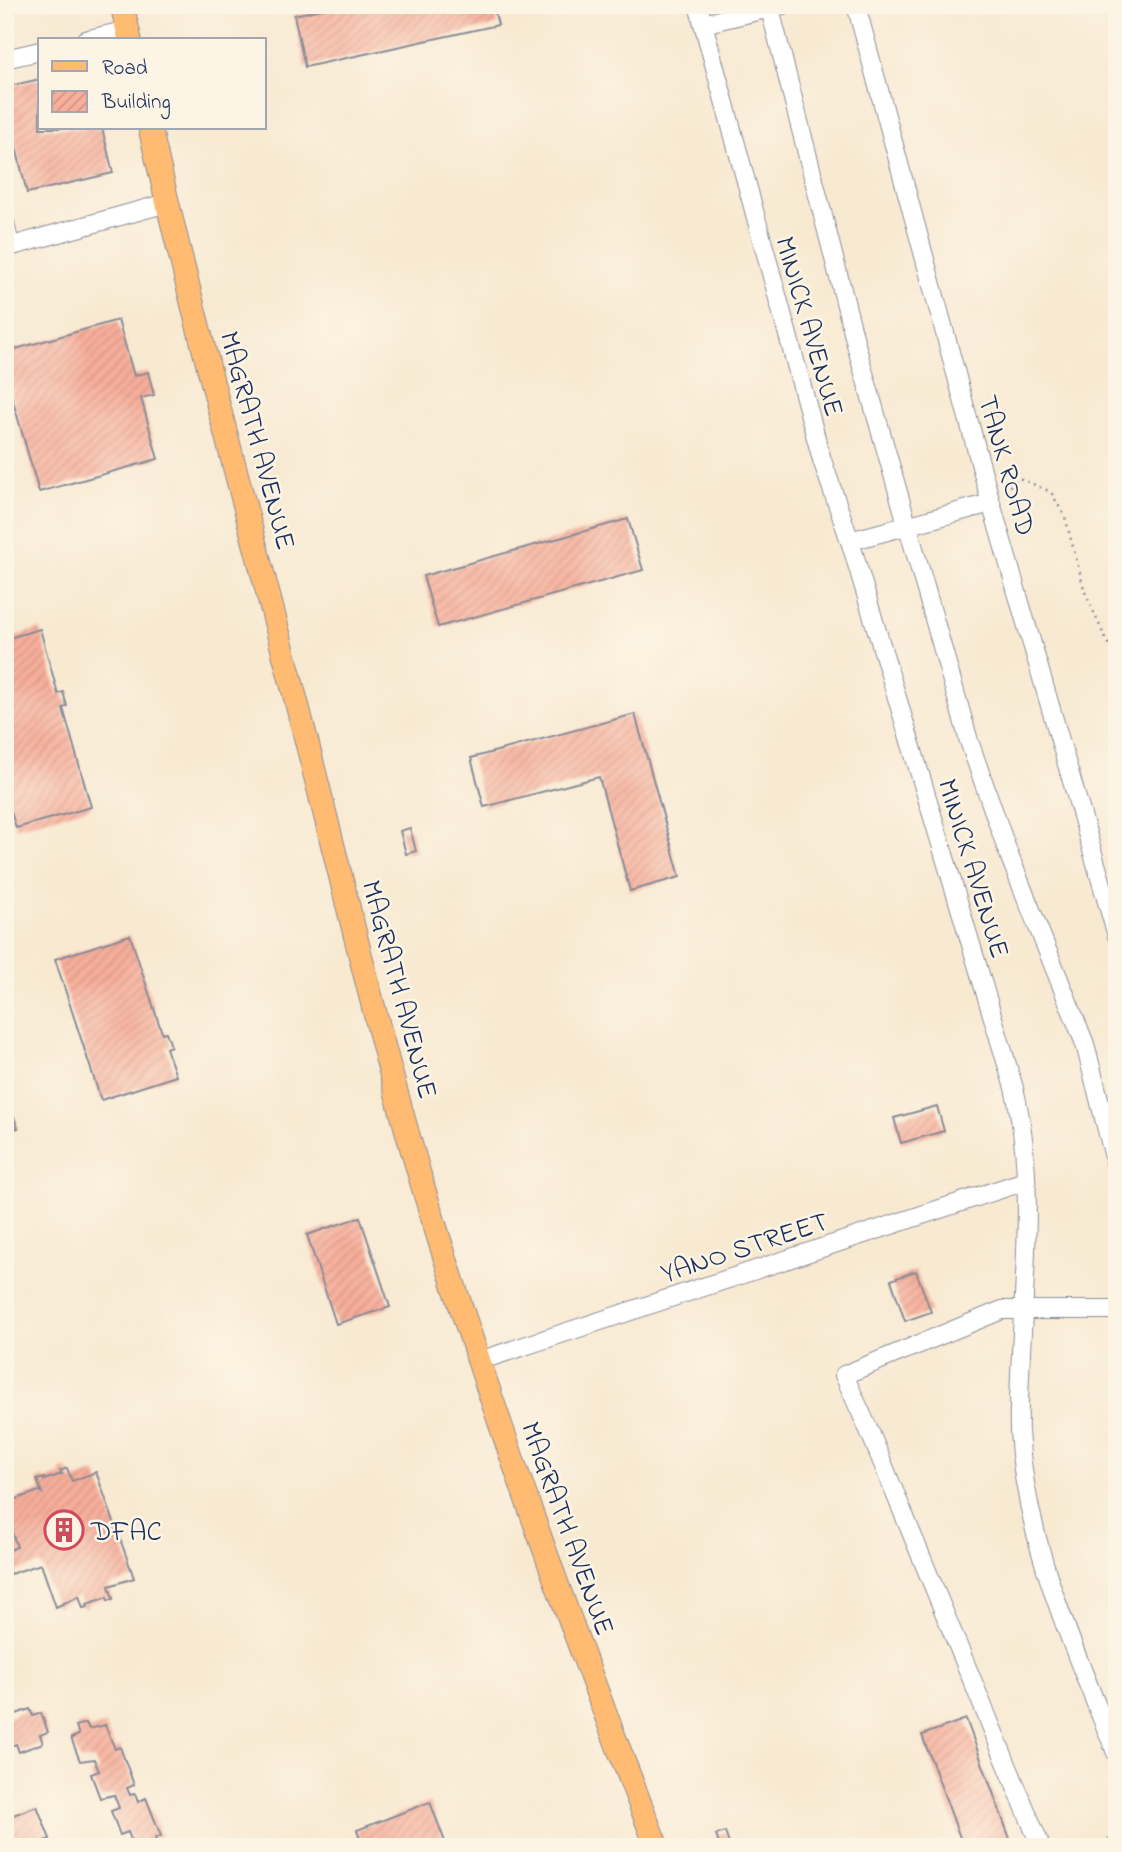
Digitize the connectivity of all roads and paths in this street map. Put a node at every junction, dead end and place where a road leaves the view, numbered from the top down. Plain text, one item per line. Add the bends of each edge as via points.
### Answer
1 (122, 5) edge
2 (698, 5) edge
3 (856, 5) edge
4 (774, 6) edge
5 (703, 24) junction
6 (129, 35) edge
7 (103, 38) edge
8 (38, 51) edge
9 (5, 59) edge
10 (150, 130) edge
11 (167, 203) junction
12 (5, 222) edge
13 (8, 247) edge
14 (991, 503) junction
15 (908, 527) junction
16 (849, 541) junction
17 (1117, 653) edge
18 (1117, 936) edge
19 (1117, 1169) edge
20 (1025, 1181) junction
21 (1023, 1310) junction
22 (1117, 1310) edge
23 (478, 1361) junction
24 (1117, 1755) edge
25 (657, 1847) edge
26 (1041, 1847) edge

1 - 6 main road
2 - 5 street, MINICK AVENUE
3 - 14 street, TANK ROAD
4 - 5 street
4 - 15 street via 825,228
5 - 16 street, MINICK AVENUE via 822,460
6 - 7 street
8 - 9 street
10 - 11 main road, MAGRATH AVENUE
11 - 13 street
11 - 23 main road, MAGRATH AVENUE via 384,1046
12 - 13 street
14 - 15 street
14 - 17 path via 1019,478 1051,492 1065,517 1085,593 1106,640
14 - 18 street, TANK ROAD
15 - 16 street
15 - 19 street via 978,766 1085,1044
16 - 20 street, MINICK AVENUE via 1014,1088
20 - 21 street, MINICK AVENUE
20 - 23 street, YANO STREET
21 - 22 street
21 - 24 street, MINICK AVENUE via 1019,1429 1031,1512 1050,1579
21 - 26 street via 1003,1310 844,1374
23 - 25 main road, MAGRATH AVENUE

